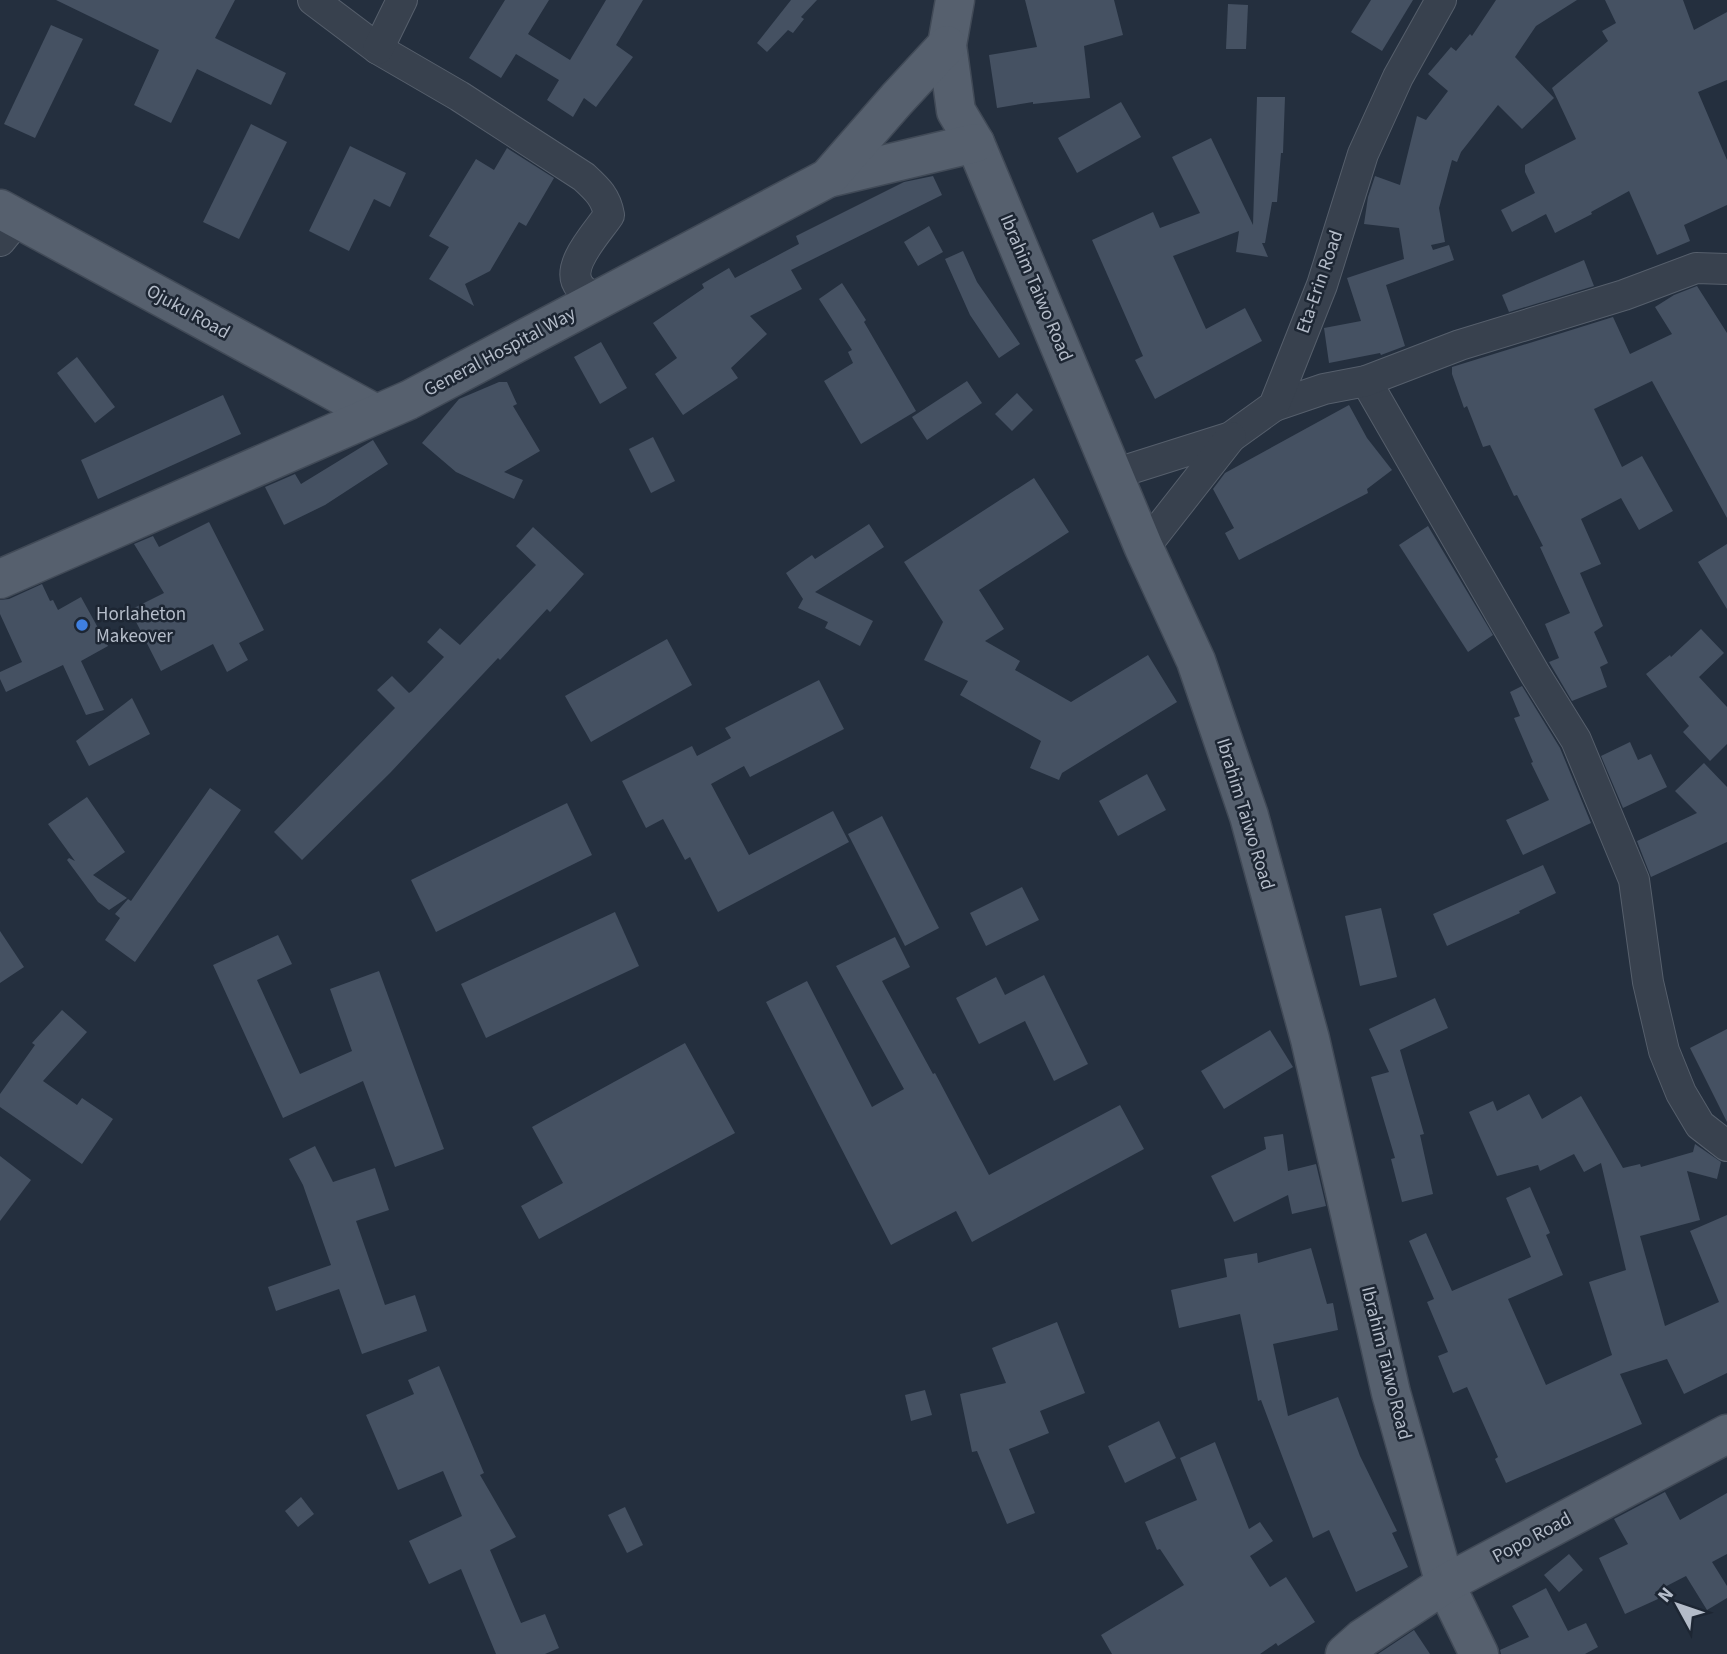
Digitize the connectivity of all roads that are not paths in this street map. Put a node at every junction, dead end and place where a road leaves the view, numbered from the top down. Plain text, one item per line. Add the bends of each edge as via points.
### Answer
1 (313, 0) edge
2 (402, 0) edge
3 (955, 0) edge
4 (1441, 0) edge
5 (947, 45) junction
6 (378, 49) junction
7 (975, 143) junction
8 (828, 178) junction
9 (6, 223) edge
10 (1727, 269) edge
11 (597, 301) junction
12 (1366, 382) junction
13 (1274, 406) junction
14 (376, 414) junction
15 (1231, 438) junction
16 (1114, 474) junction
17 (1144, 548) junction
18 (0, 579) edge
19 (1727, 1146) edge
20 (1727, 1434) edge
21 (1446, 1584) junction
22 (1345, 1654) edge
23 (1479, 1654) edge

1 - 6 street
2 - 6 street
3 - 5 main road, Ibrahim Taiwo Road
4 - 13 street, Eta-Erin Road via 1398,77 1363,154 1322,285
5 - 7 main road, Ibrahim Taiwo Road via 956,111
5 - 8 main road, General Hospital Way
6 - 11 street via 459,96 598,189 607,201 609,215 574,273 579,286
7 - 8 main road
7 - 16 main road, Ibrahim Taiwo Road
8 - 11 main road, General Hospital Way
9 - 14 main road, Ojuku Road
10 - 12 street via 1696,268 1460,345
11 - 14 main road, General Hospital Way
12 - 13 street via 1324,389
12 - 19 street via 1576,740 1633,880 1664,1051 1700,1125
13 - 15 street
14 - 18 main road, General Hospital Way
15 - 16 street
15 - 17 street
16 - 17 main road, Ibrahim Taiwo Road
17 - 21 main road, Ibrahim Taiwo Road via 1196,661 1249,816 1310,1039 1391,1393
20 - 21 main road, Popo Road
21 - 22 main road, Popo Road
21 - 23 main road, Ibrahim Taiwo Road

